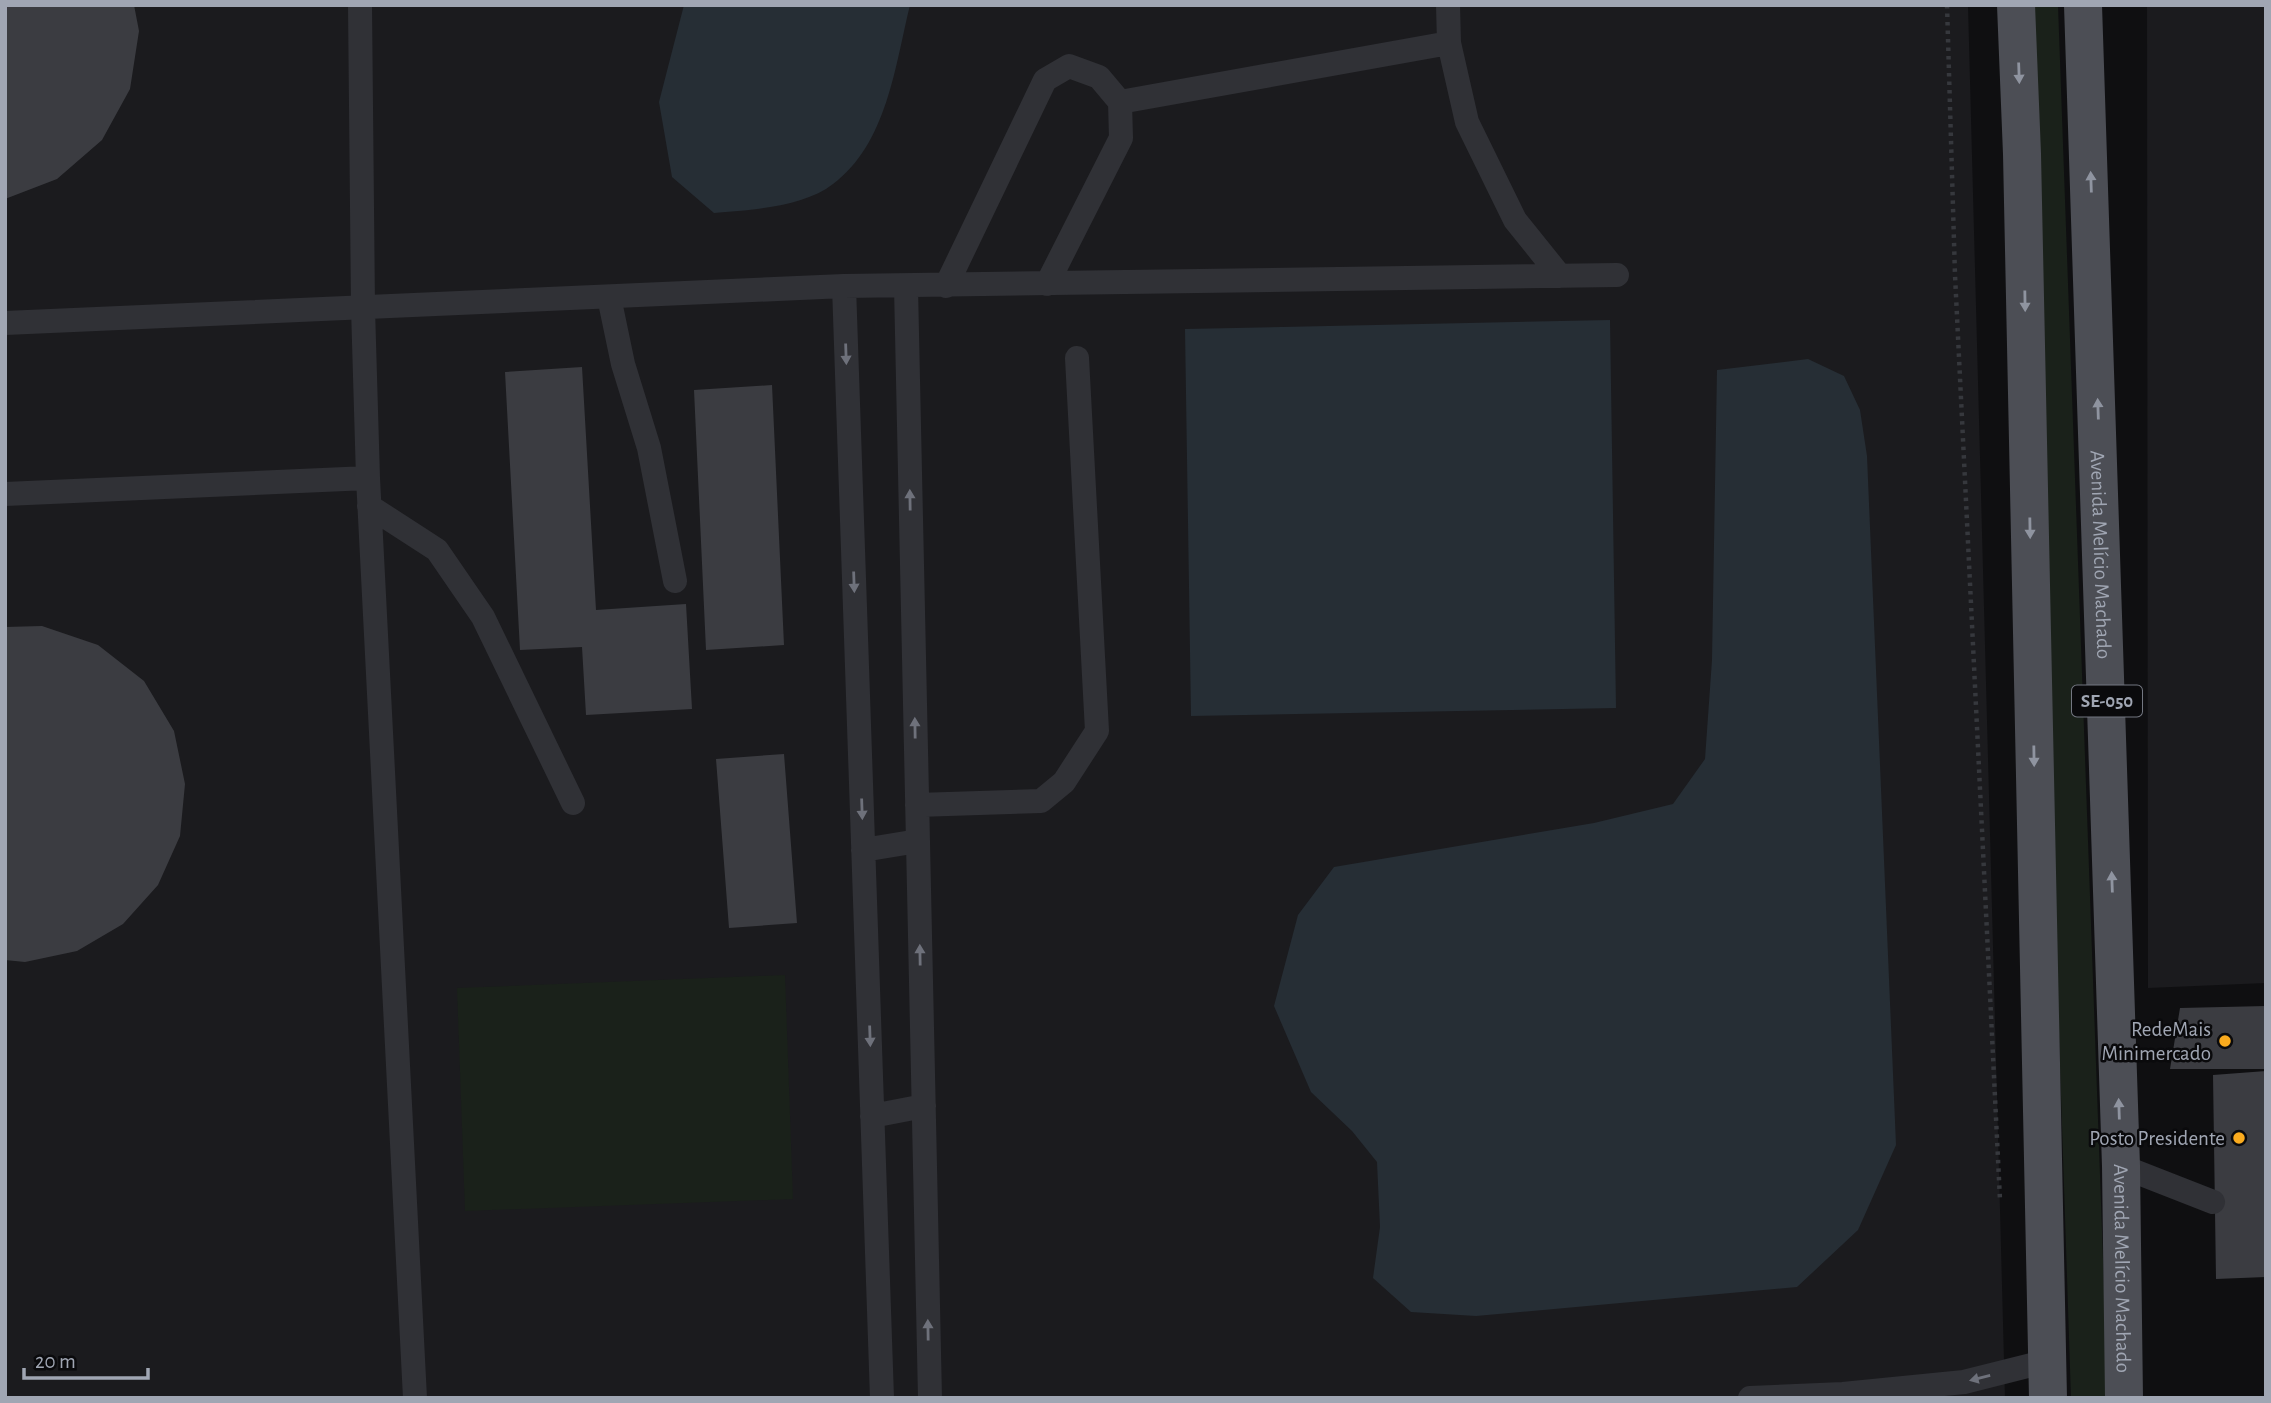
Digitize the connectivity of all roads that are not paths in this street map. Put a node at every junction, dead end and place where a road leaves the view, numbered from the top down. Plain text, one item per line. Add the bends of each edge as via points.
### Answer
1 (360, 5) edge
2 (1448, 5) edge
3 (2016, 5) edge
4 (2083, 5) edge
5 (1449, 43) junction
6 (1120, 102) junction
7 (1617, 275) dead end
8 (1560, 276) junction
9 (1047, 284) junction
10 (844, 286) junction
11 (906, 286) junction
12 (946, 286) junction
13 (609, 297) junction
14 (363, 308) junction
15 (5, 323) edge
16 (1077, 358) dead end
17 (368, 478) junction
18 (5, 494) edge
19 (369, 506) junction
20 (675, 581) dead end
21 (573, 803) dead end
22 (917, 806) junction
23 (918, 841) junction
24 (863, 850) junction
25 (924, 1106) junction
26 (872, 1116) junction
27 (2120, 1167) junction
28 (2213, 1202) dead end
29 (2047, 1380) edge
30 (415, 1398) edge
31 (882, 1398) edge
32 (930, 1398) edge
33 (1751, 1398) edge
34 (2124, 1398) edge

1 - 14 lane
2 - 5 lane
3 -> 29 main road
27 -> 4 main road, Avenida Melício Machado / SE-050
5 - 6 lane
5 - 8 lane via 1467,122 1515,220
6 - 9 lane via 1121,138
6 - 12 lane via 1099,76 1069,66 1045,80
7 - 8 lane
8 - 9 lane
9 - 12 lane
10 - 11 lane
10 - 13 lane
10 -> 24 lane
11 - 12 lane
22 -> 11 lane
13 - 14 lane
13 - 20 lane via 623,364 649,448
14 - 15 lane
14 - 17 lane
16 - 22 lane via 1097,731 1064,782 1041,801
17 - 18 lane
17 - 19 lane
19 - 21 lane via 437,550 483,617
19 - 30 lane
22 - 23 lane
23 - 24 lane
25 -> 23 lane
24 -> 26 lane
25 - 26 lane
32 -> 25 lane
26 - 31 lane
27 - 28 lane
27 - 34 main road, Avenida Melício Machado / SE-050
29 -> 33 lane

